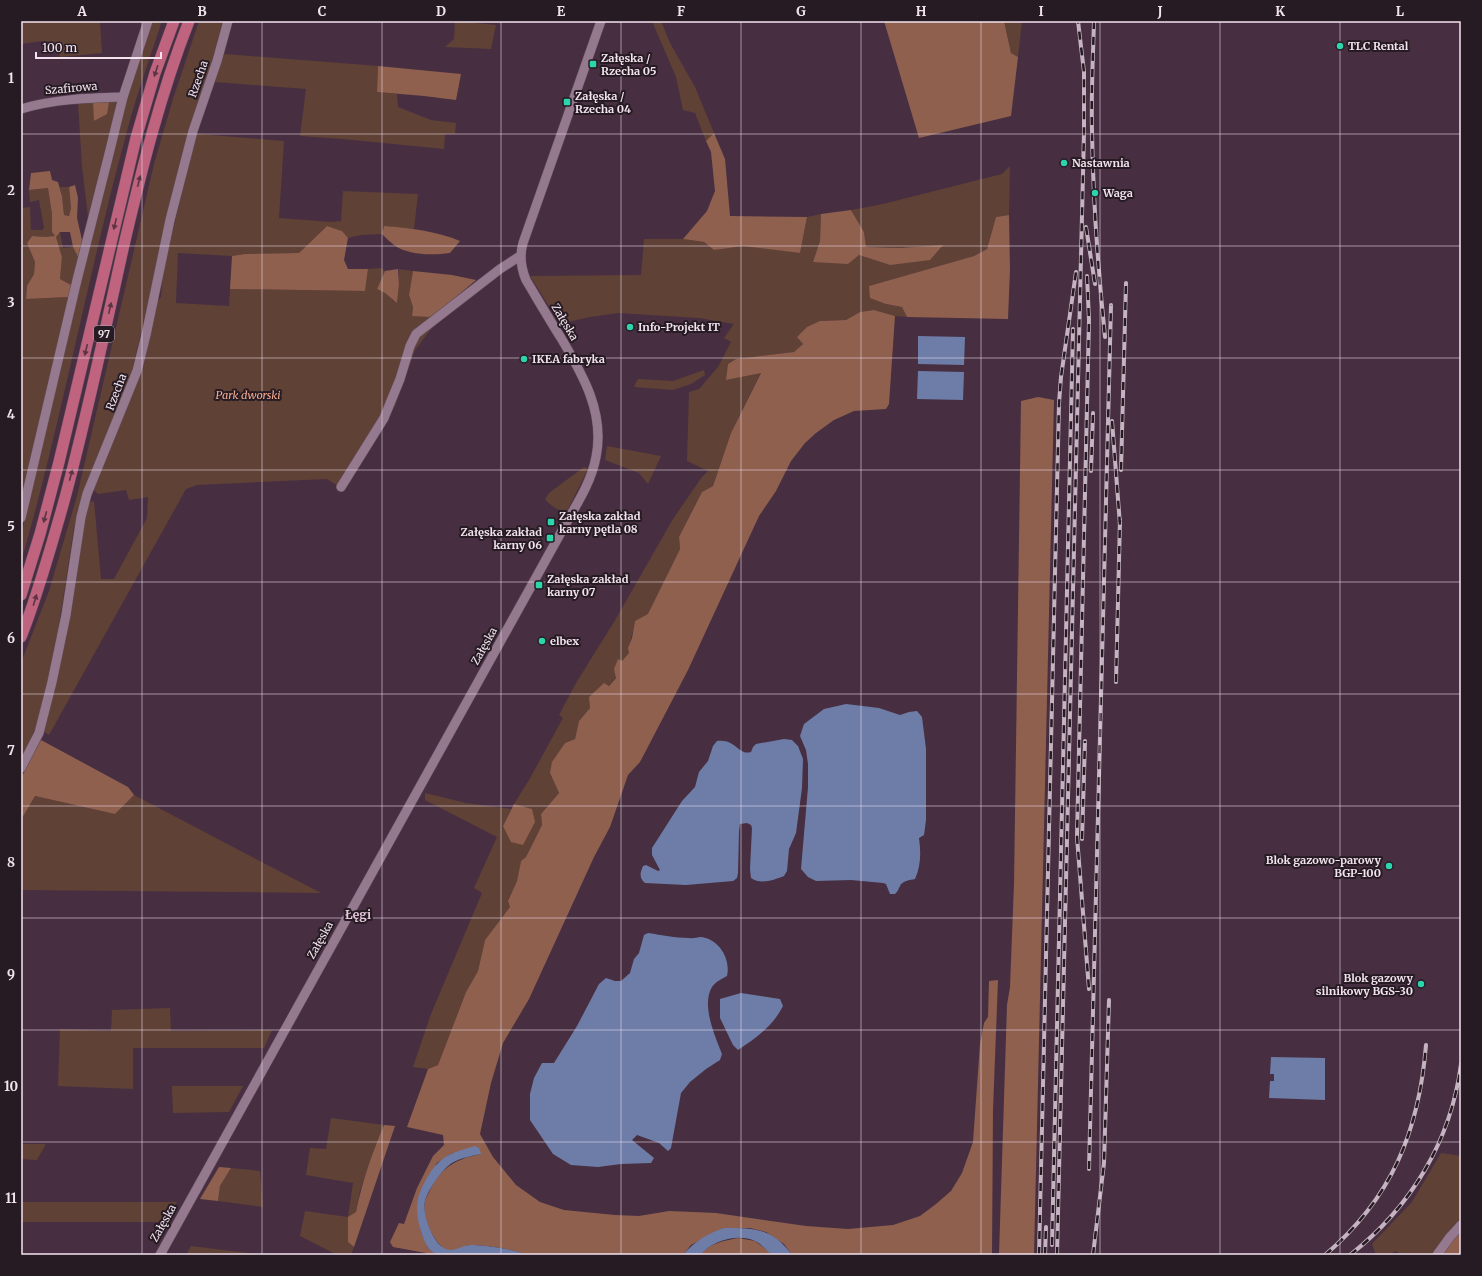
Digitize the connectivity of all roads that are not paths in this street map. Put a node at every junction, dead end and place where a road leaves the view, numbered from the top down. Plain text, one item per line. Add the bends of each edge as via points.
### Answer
1 (148, 21) edge
2 (174, 21) edge
3 (189, 21) edge
4 (228, 21) edge
5 (601, 21) edge
6 (123, 97) junction
7 (21, 109) edge
8 (520, 256) junction
9 (341, 487) dead end
10 (21, 517) edge
11 (21, 595) edge
12 (21, 637) edge
13 (21, 768) edge
14 (1461, 1226) edge
15 (160, 1255) edge
16 (1437, 1255) edge

1 - 6 street
2 -> 11 main road, 97 via 153,79 136,138 59,462
12 -> 3 main road, 97 via 49,556 73,468 152,130
4 - 13 street, Rzecha via 193,131 170,220 137,371 87,494 52,682 39,733
5 - 8 street, Załęska
6 - 7 street, Szafirowa via 54,101
6 - 10 street
8 - 9 street via 416,334 384,418
8 - 15 street, Załęska via 526,280 575,361 592,398 597,418 598,442 591,476
14 - 16 street

